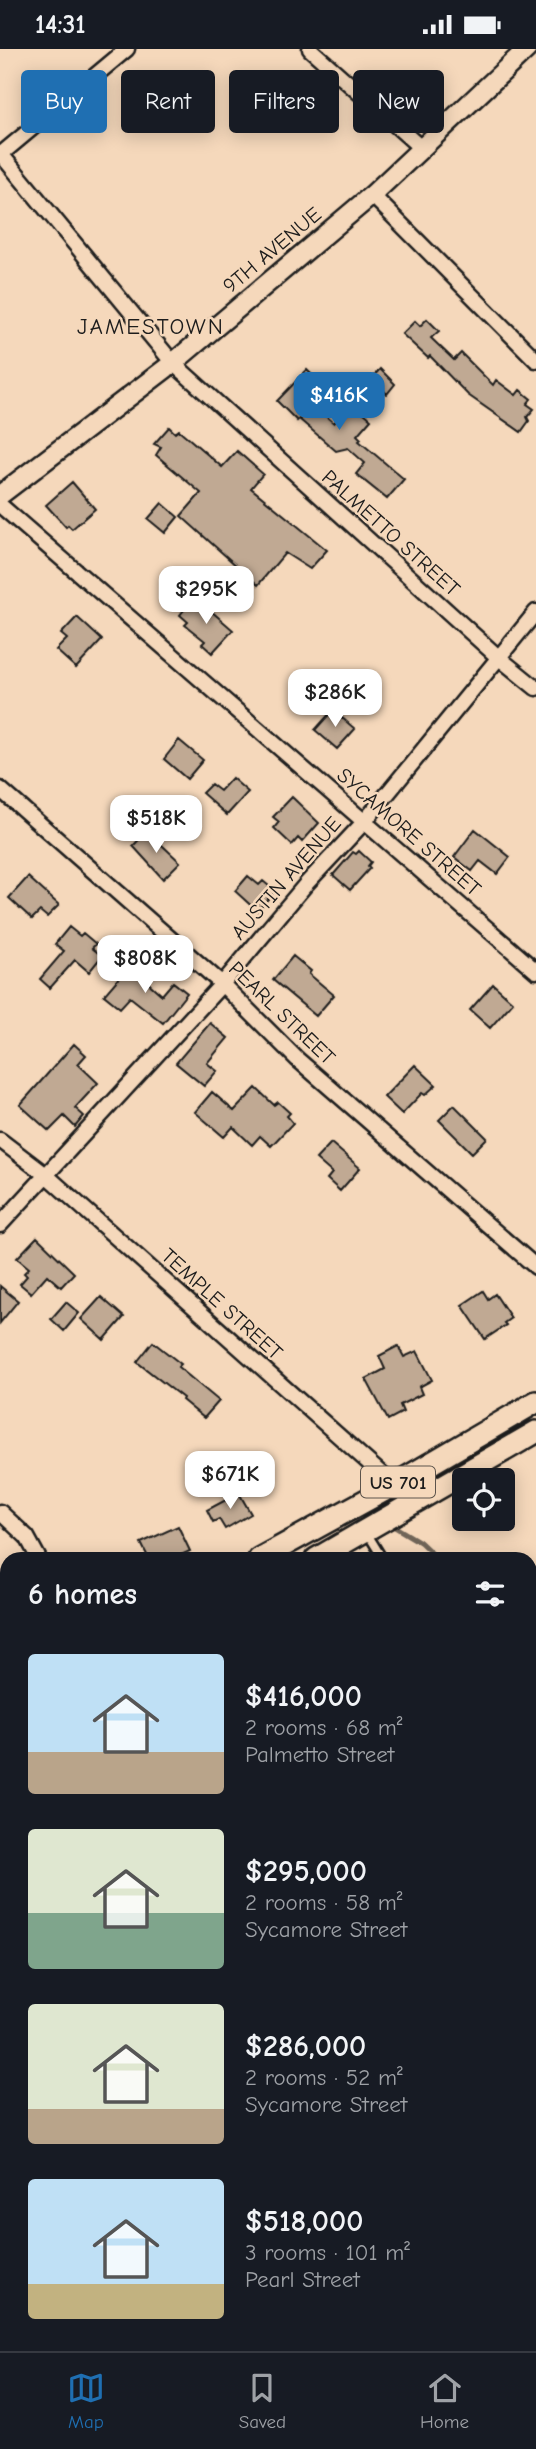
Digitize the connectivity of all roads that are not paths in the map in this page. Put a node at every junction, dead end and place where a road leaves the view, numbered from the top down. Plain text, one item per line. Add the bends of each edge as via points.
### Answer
1 (127, 49) edge
2 (310, 49) edge
3 (527, 49) edge
4 (421, 148) junction
5 (0, 154) edge
6 (372, 195) junction
7 (536, 360) edge
8 (173, 363) junction
9 (0, 495) edge
10 (0, 505) edge
11 (536, 612) edge
12 (498, 657) junction
13 (536, 688) edge
14 (0, 789) edge
15 (365, 821) junction
16 (536, 971) edge
17 (222, 984) junction
18 (0, 1140) edge
19 (46, 1175) junction
20 (0, 1224) edge
21 (536, 1267) edge
22 (536, 1402) edge
23 (536, 1432) edge
24 (394, 1485) junction
25 (414, 1503) junction
26 (0, 1513) edge
27 (366, 1531) junction
28 (35, 1552) edge
29 (271, 1552) edge
30 (328, 1552) edge
31 (379, 1552) edge

1 - 5 street
2 - 4 street
3 - 4 street, 9TH AVENUE
4 - 6 street, 9TH AVENUE
5 - 8 street, PALMETTO STREET
6 - 7 street
6 - 8 street, 9TH AVENUE
8 - 9 street, 9TH AVENUE
8 - 12 street, PALMETTO STREET
10 - 15 street, SYCAMORE STREET
11 - 12 street, AUSTIN AVENUE
12 - 13 street, PALMETTO STREET
12 - 15 street, AUSTIN AVENUE
14 - 17 street, PEARL STREET
15 - 16 street, SYCAMORE STREET
15 - 17 street, AUSTIN AVENUE
17 - 19 street, AUSTIN AVENUE
17 - 21 street, PEARL STREET via 297,1059
18 - 19 street, TEMPLE STREET
19 - 20 street, AUSTIN AVENUE
19 - 24 street, TEMPLE STREET
22 - 24 main road, US 701
23 - 25 main road, US 701
24 - 25 street, TEMPLE STREET
24 - 29 main road, US 701
25 - 27 main road, US 701
26 - 28 street
27 - 30 main road, US 701
27 - 31 lane

